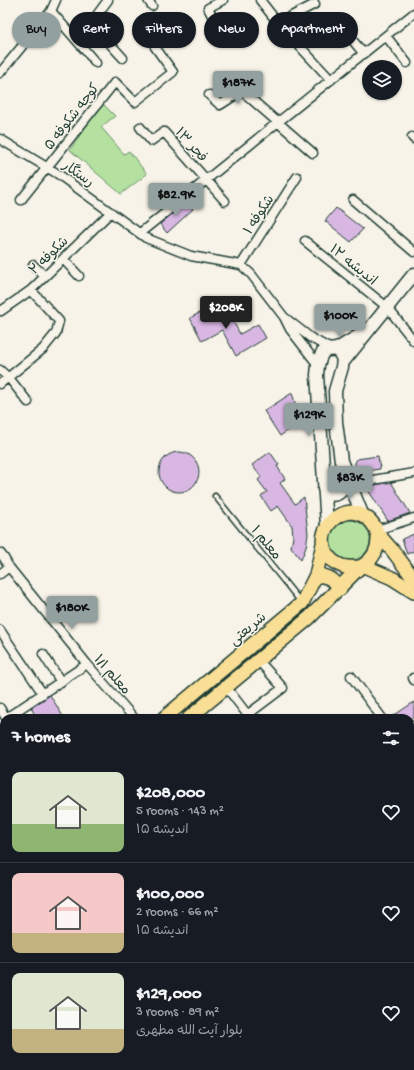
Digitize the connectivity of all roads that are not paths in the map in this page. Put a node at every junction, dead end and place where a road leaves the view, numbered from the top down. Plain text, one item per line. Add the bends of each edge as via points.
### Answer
1 (56, 0) edge
2 (108, 0) edge
3 (223, 0) edge
4 (260, 0) edge
5 (315, 4) dead end
6 (51, 11) junction
7 (210, 12) edge
8 (269, 12) edge
9 (299, 12) edge
10 (414, 13) edge
11 (386, 36) junction
12 (358, 47) edge
13 (156, 48) edge
14 (301, 48) edge
15 (364, 54) junction
16 (123, 58) dead end
17 (96, 63) dead end
18 (407, 63) dead end
19 (0, 73) edge
20 (331, 80) junction
21 (210, 95) dead end
22 (278, 123) junction
23 (140, 127) dead end
24 (0, 139) edge
25 (313, 154) dead end
26 (47, 167) junction
27 (297, 177) dead end
28 (207, 180) junction
29 (21, 200) dead end
30 (353, 200) dead end
31 (225, 201) dead end
32 (111, 212) junction
33 (140, 234) junction
34 (305, 241) dead end
35 (414, 252) edge
36 (63, 259) junction
37 (33, 265) dead end
38 (241, 265) junction
39 (414, 274) edge
40 (45, 276) junction
41 (79, 276) dead end
42 (31, 290) junction
43 (387, 307) junction
44 (0, 310) edge
45 (284, 317) junction
46 (370, 329) junction
47 (414, 341) edge
48 (330, 350) junction
49 (343, 362) junction
50 (318, 365) junction
51 (0, 370) edge
52 (9, 378) junction
53 (0, 384) edge
54 (28, 402) dead end
55 (341, 461) junction
56 (414, 473) edge
57 (350, 484) junction
58 (324, 490) junction
59 (215, 496) dead end
60 (362, 514) junction
61 (414, 518) edge
62 (327, 526) junction
63 (377, 532) junction
64 (323, 544) junction
65 (0, 553) edge
66 (362, 566) junction
67 (9, 567) junction
68 (0, 574) edge
69 (316, 575) junction
70 (414, 579) edge
71 (340, 589) junction
72 (414, 592) edge
73 (302, 603) junction
74 (0, 630) edge
75 (43, 654) dead end
76 (259, 661) junction
77 (87, 664) junction
78 (351, 676) dead end
79 (61, 682) junction
80 (227, 688) junction
81 (43, 694) junction
82 (11, 714) edge
83 (131, 714) edge
84 (169, 714) edge
85 (195, 714) edge
86 (247, 714) edge
87 (251, 714) edge
88 (379, 714) edge

1 - 6 street
2 - 16 street via 91,23
3 - 7 street via 208,8
4 - 8 street
5 - 9 street
6 - 17 street
6 - 19 street
10 - 11 street
11 - 15 street
11 - 18 street
12 - 15 street
13 - 26 street, کوچه شکوفه ۵ via 173,72 135,102 115,82
14 - 20 street
15 - 20 street
20 - 22 street
21 - 22 street via 220,105 242,91
22 - 25 street
22 - 28 street
23 - 28 street, فجر ۱۳ via 151,141 164,132
24 - 26 street, رستگار
26 - 29 street, کوچه شکوفه ۵
26 - 32 street, رستگار
27 - 38 street, شکوفه ۱
28 - 31 street
28 - 33 street
30 - 35 street
32 - 33 street, رستگار
32 - 36 street, شکوفه ۲
33 - 38 street, رستگار via 191,256
34 - 43 street, اندیشه ١٣
36 - 40 street, شکوفه ۲
36 - 41 street
37 - 40 street
38 - 45 street
39 - 43 main road
40 - 42 street, شکوفه ۲
42 - 44 street, شکوفه ۲
42 - 52 street via 59,321 56,333 43,350
43 - 46 main road
43 - 47 street, اندیشه ١٣
45 - 48 street
45 - 50 street via 290,329
46 - 48 main road
46 - 49 main road
48 - 49 main road via 342,356
48 - 50 main road
49 - 55 main road via 335,391
50 - 58 main road
51 - 52 street
52 - 53 street
52 - 54 street
55 - 57 main road
55 - 58 main road via 341,491 333,495
56 - 57 street
57 - 60 main road
58 - 62 main road
59 - 73 lane, معلم ۱
60 - 62 main road via 340,514
60 - 63 main road via 374,524
61 - 63 street
62 - 64 main road
63 - 66 main road via 377,548 374,555
63 - 70 main road
64 - 66 main road via 330,558 336,563 343,566
64 - 69 main road, شریعتی
65 - 67 street, معلم ۱/۱
66 - 71 main road
66 - 72 main road via 396,580
67 - 68 street
67 - 77 street, معلم ۱/۱
69 - 71 main road via 330,578
69 - 73 main road, شریعتی
71 - 76 main road
73 - 84 main road, شریعتی
74 - 81 street
75 - 79 street
76 - 80 main road
76 - 87 street via 283,688
77 - 79 street
77 - 83 street, معلم ۱/۱
78 - 88 street
79 - 81 street
80 - 85 main road
80 - 86 street
81 - 82 street

